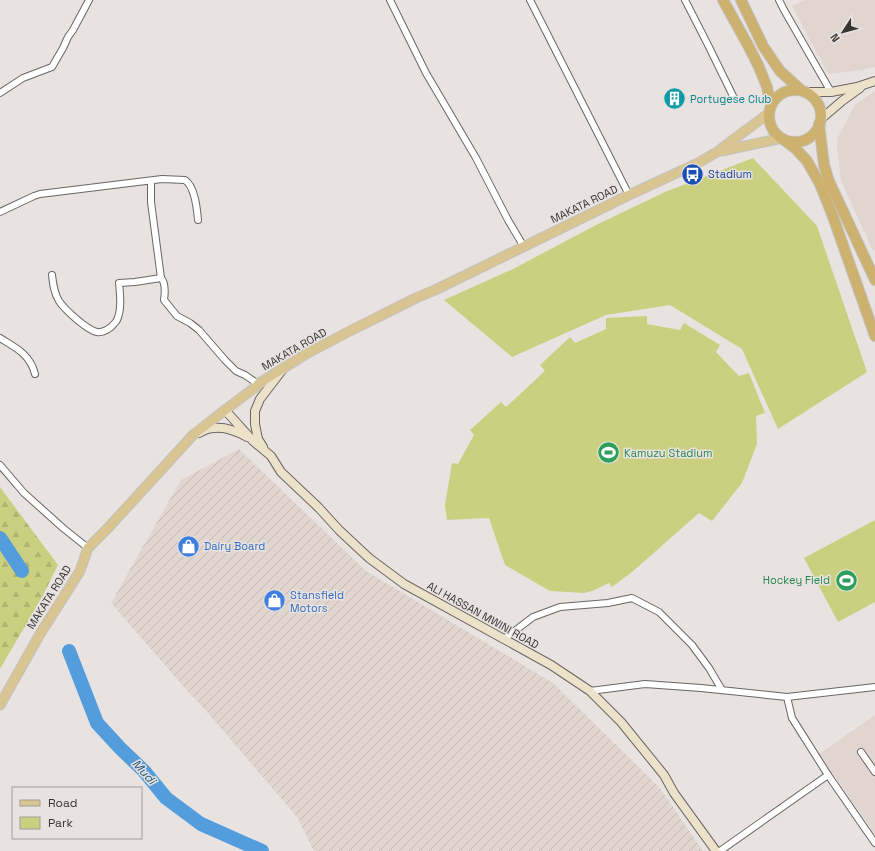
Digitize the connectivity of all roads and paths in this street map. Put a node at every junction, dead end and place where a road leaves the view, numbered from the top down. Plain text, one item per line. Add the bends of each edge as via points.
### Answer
1 (89, 0) edge
2 (390, 0) edge
3 (530, 0) edge
4 (686, 0) edge
5 (723, 0) edge
6 (741, 0) edge
7 (780, 0) edge
8 (872, 82) edge
9 (804, 91) junction
10 (831, 92) junction
11 (0, 93) edge
12 (734, 98) dead end
13 (770, 109) junction
14 (820, 122) junction
15 (783, 139) junction
16 (717, 152) junction
17 (151, 180) junction
18 (629, 195) junction
19 (0, 212) edge
20 (198, 220) dead end
21 (524, 247) junction
22 (52, 275) dead end
23 (161, 278) junction
24 (875, 280) edge
25 (875, 336) edge
26 (0, 338) edge
27 (284, 368) junction
28 (35, 374) dead end
29 (258, 384) junction
30 (224, 410) junction
31 (193, 435) junction
32 (253, 441) junction
33 (271, 456) junction
34 (0, 465) edge
35 (88, 548) junction
36 (504, 639) junction
37 (875, 687) edge
38 (722, 690) junction
39 (590, 691) junction
40 (787, 697) junction
41 (0, 705) edge
42 (861, 752) dead end
43 (875, 772) edge
44 (828, 775) junction
45 (875, 843) edge
46 (716, 851) edge
47 (720, 851) edge

1 - 11 street via 52,67 23,78
2 - 21 street via 426,73
3 - 18 street
4 - 12 street
5 - 13 highway via 759,67 767,87
6 - 9 highway via 763,46 780,71
7 - 10 street
8 - 10 main road
8 - 14 main road via 851,94
9 - 10 main road
9 - 13 highway via 783,92 776,97
9 - 14 highway via 818,103 821,111
13 - 15 highway via 770,123 774,132
13 - 16 main road, MAKATA ROAD
14 - 15 highway via 809,138 793,142
14 - 24 highway via 824,165
15 - 16 main road, MAKATA ROAD
15 - 25 highway via 807,161 820,184
16 - 18 main road, MAKATA ROAD
17 - 19 street via 40,194
17 - 20 street via 187,181 196,202
17 - 23 street via 151,202
18 - 21 main road, MAKATA ROAD
21 - 27 main road, MAKATA ROAD via 346,333
22 - 23 street via 59,301 90,329 99,332 106,331 117,320 120,305 119,283
23 - 29 street via 164,300 177,316 199,330 236,371
26 - 28 street via 26,356
27 - 29 main road, MAKATA ROAD
27 - 33 main road via 260,399 255,411 258,439
29 - 30 main road, MAKATA ROAD
30 - 31 main road, MAKATA ROAD
30 - 32 main road, ALI HASSAN MWINI ROAD
31 - 32 main road via 207,429 226,429
31 - 35 main road, MAKATA ROAD
32 - 33 main road, ALI HASSAN MWINI ROAD
33 - 36 main road, ALI HASSAN MWINI ROAD via 281,472 369,558 404,584
34 - 35 street via 24,493
35 - 41 main road, MAKATA ROAD via 80,571 40,634
36 - 38 street via 532,616 560,607 632,598 659,612 692,645 710,668
36 - 39 main road, ALI HASSAN MWINI ROAD via 551,664
37 - 40 street
38 - 39 street via 645,684
38 - 40 street
39 - 46 main road, ALI HASSAN MWINI ROAD via 621,722 664,775
40 - 44 street via 792,718
42 - 43 street
44 - 45 street
44 - 47 street

